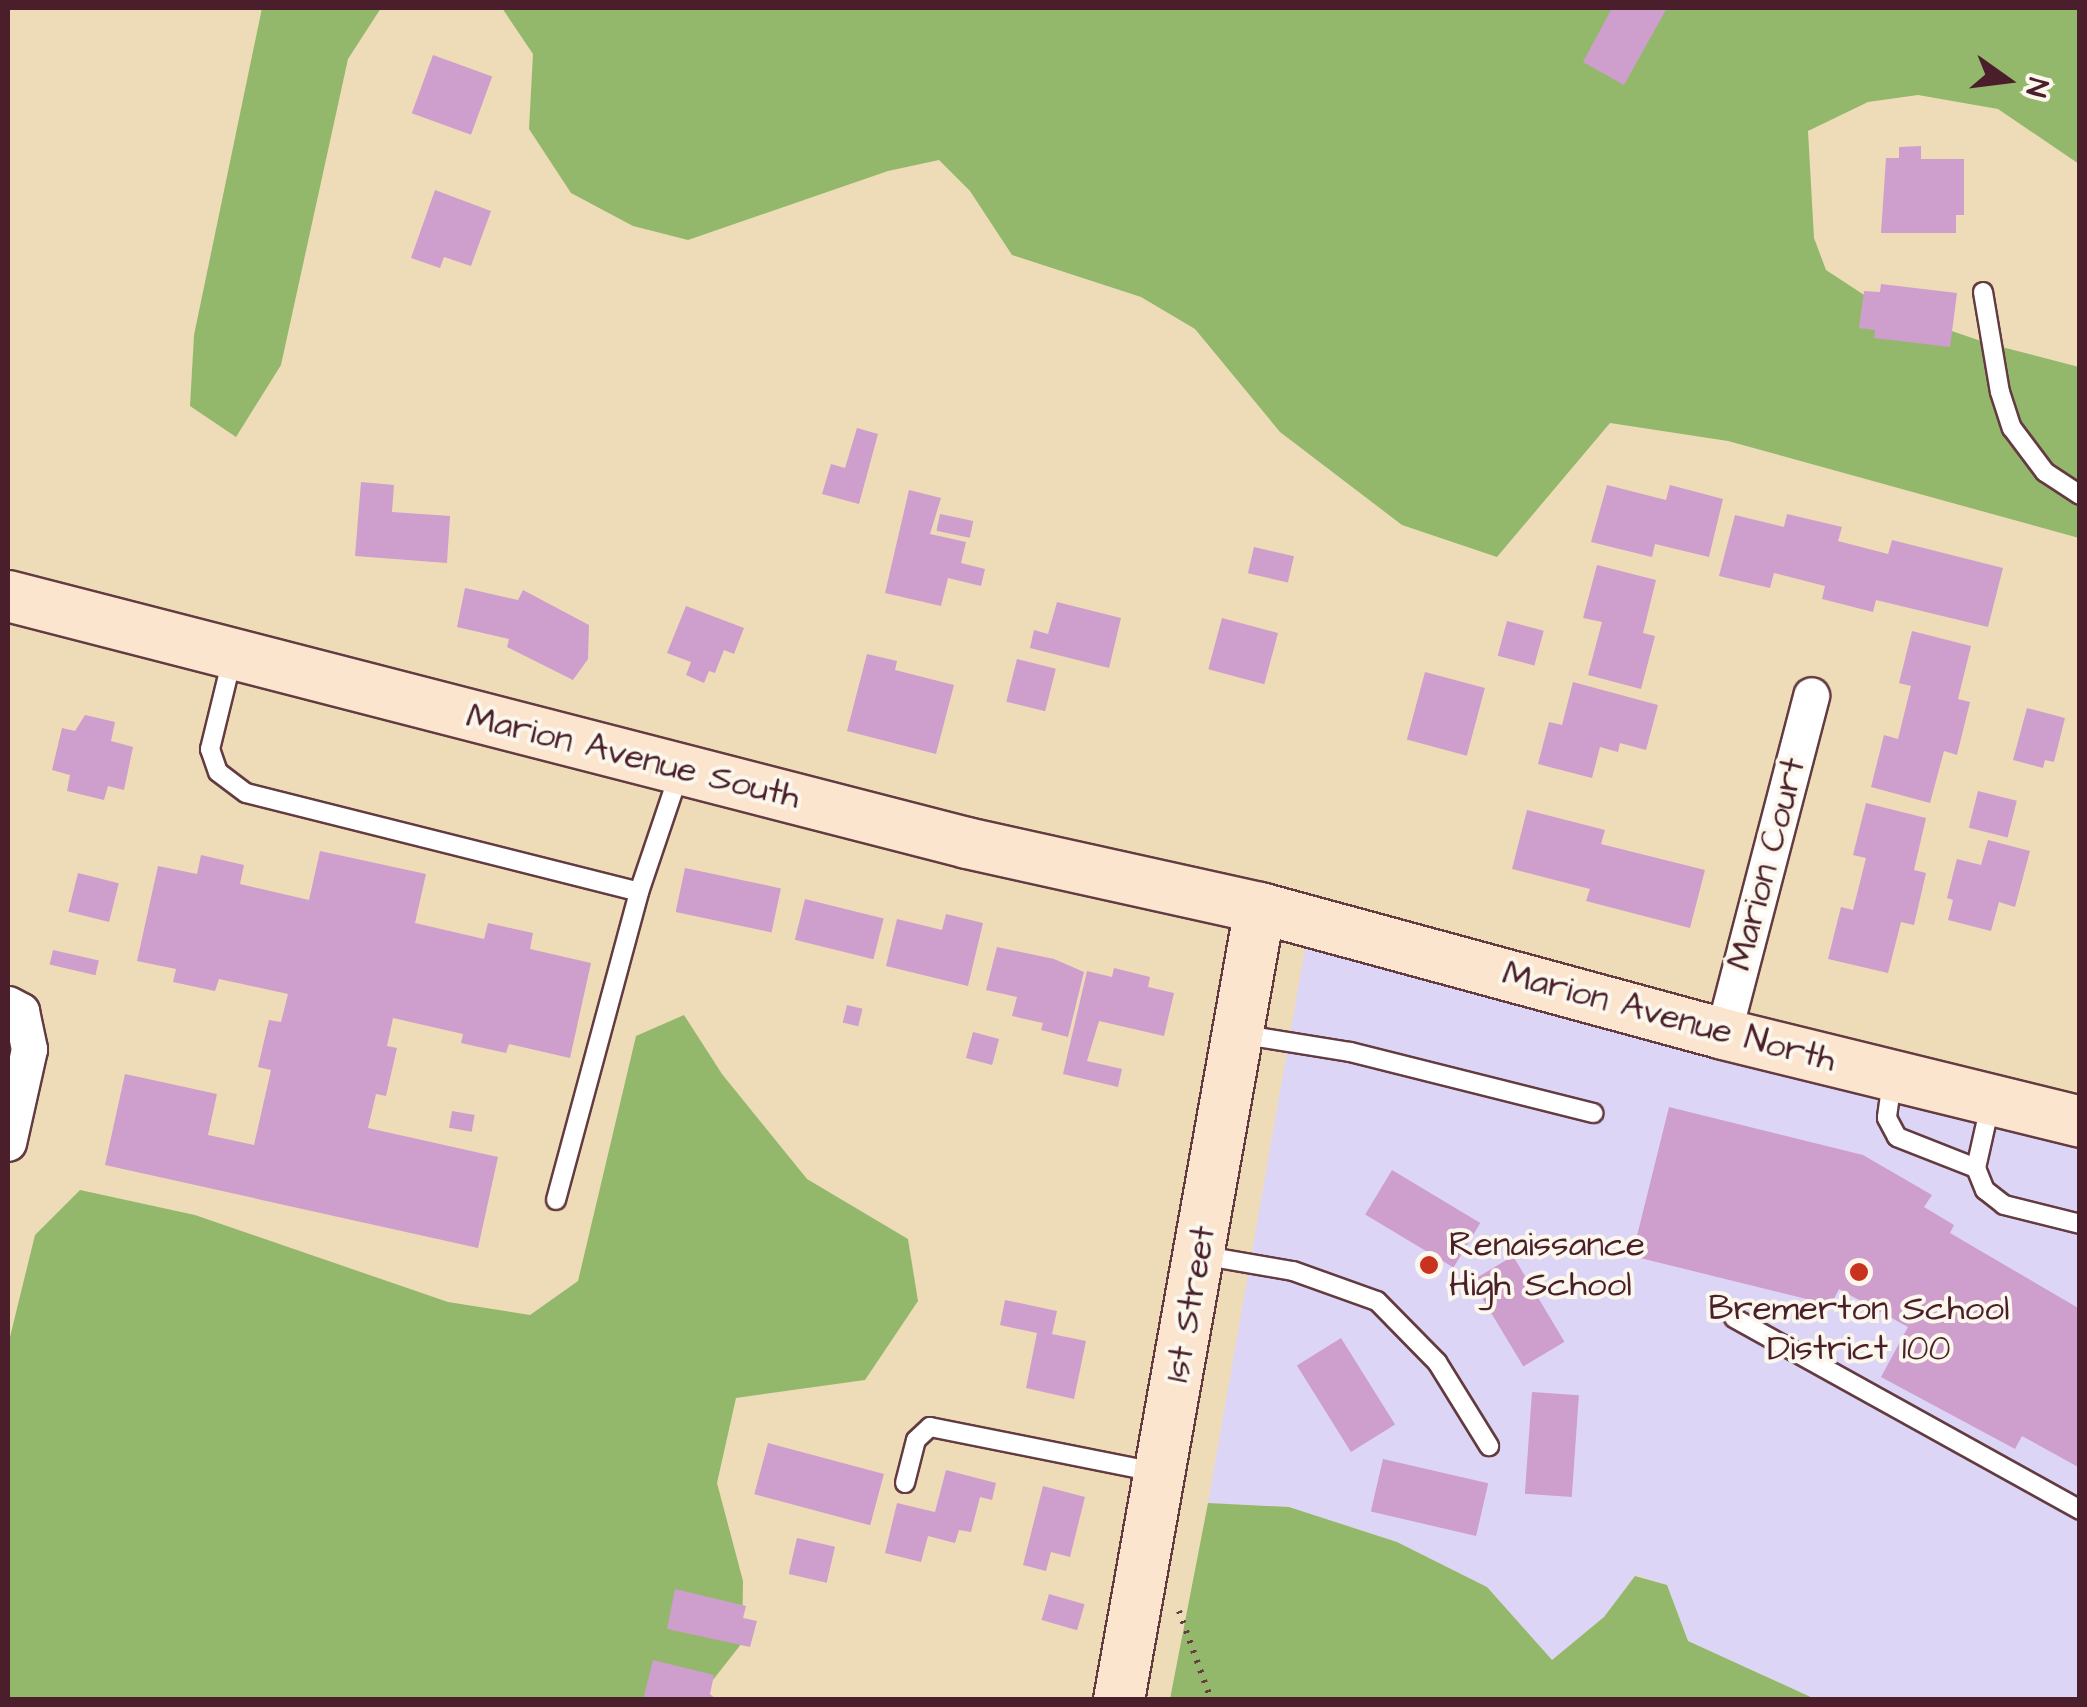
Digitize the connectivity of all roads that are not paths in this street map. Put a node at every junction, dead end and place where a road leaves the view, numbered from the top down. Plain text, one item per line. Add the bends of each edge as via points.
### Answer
1 (1983, 292) dead end
2 (2080, 494) edge
3 (8, 596) edge
4 (232, 654) junction
5 (1811, 695) dead end
6 (680, 769) junction
7 (638, 892) junction
8 (1260, 908) junction
9 (8, 1004) edge
10 (1238, 1034) junction
11 (1723, 1034) junction
12 (1892, 1076) junction
13 (1992, 1100) junction
14 (1593, 1113) dead end
15 (2080, 1122) edge
16 (8, 1142) edge
17 (1976, 1168) junction
18 (556, 1200) dead end
19 (2080, 1224) edge
20 (1200, 1254) junction
21 (1734, 1318) dead end
22 (1489, 1446) dead end
23 (1161, 1473) junction
24 (905, 1483) dead end
25 (2080, 1510) edge
26 (1119, 1700) edge

1 - 2 lane via 2012,428 2045,472
3 - 4 main road, Marion Avenue South
4 - 6 main road, Marion Avenue South
4 - 7 lane via 210,749 218,772 246,793
5 - 11 street, Marion Court
6 - 7 lane
6 - 8 main road, Marion Avenue South via 967,843
7 - 18 lane
8 - 10 main road, 1st Street
8 - 11 main road, Marion Avenue North
9 - 16 street via 21,1011 30,1049
10 - 14 lane via 1350,1052
10 - 20 main road, 1st Street
11 - 12 main road, Marion Avenue North
12 - 13 main road, Marion Avenue North
12 - 17 lane via 1887,1118 1897,1136
13 - 15 main road, Marion Avenue North
13 - 17 lane
17 - 19 lane via 1985,1190 2004,1205
20 - 22 lane via 1293,1271 1377,1300 1437,1362
20 - 23 main road, 1st Street
21 - 25 lane
23 - 24 lane via 930,1427 916,1440
23 - 26 main road, 1st Street

